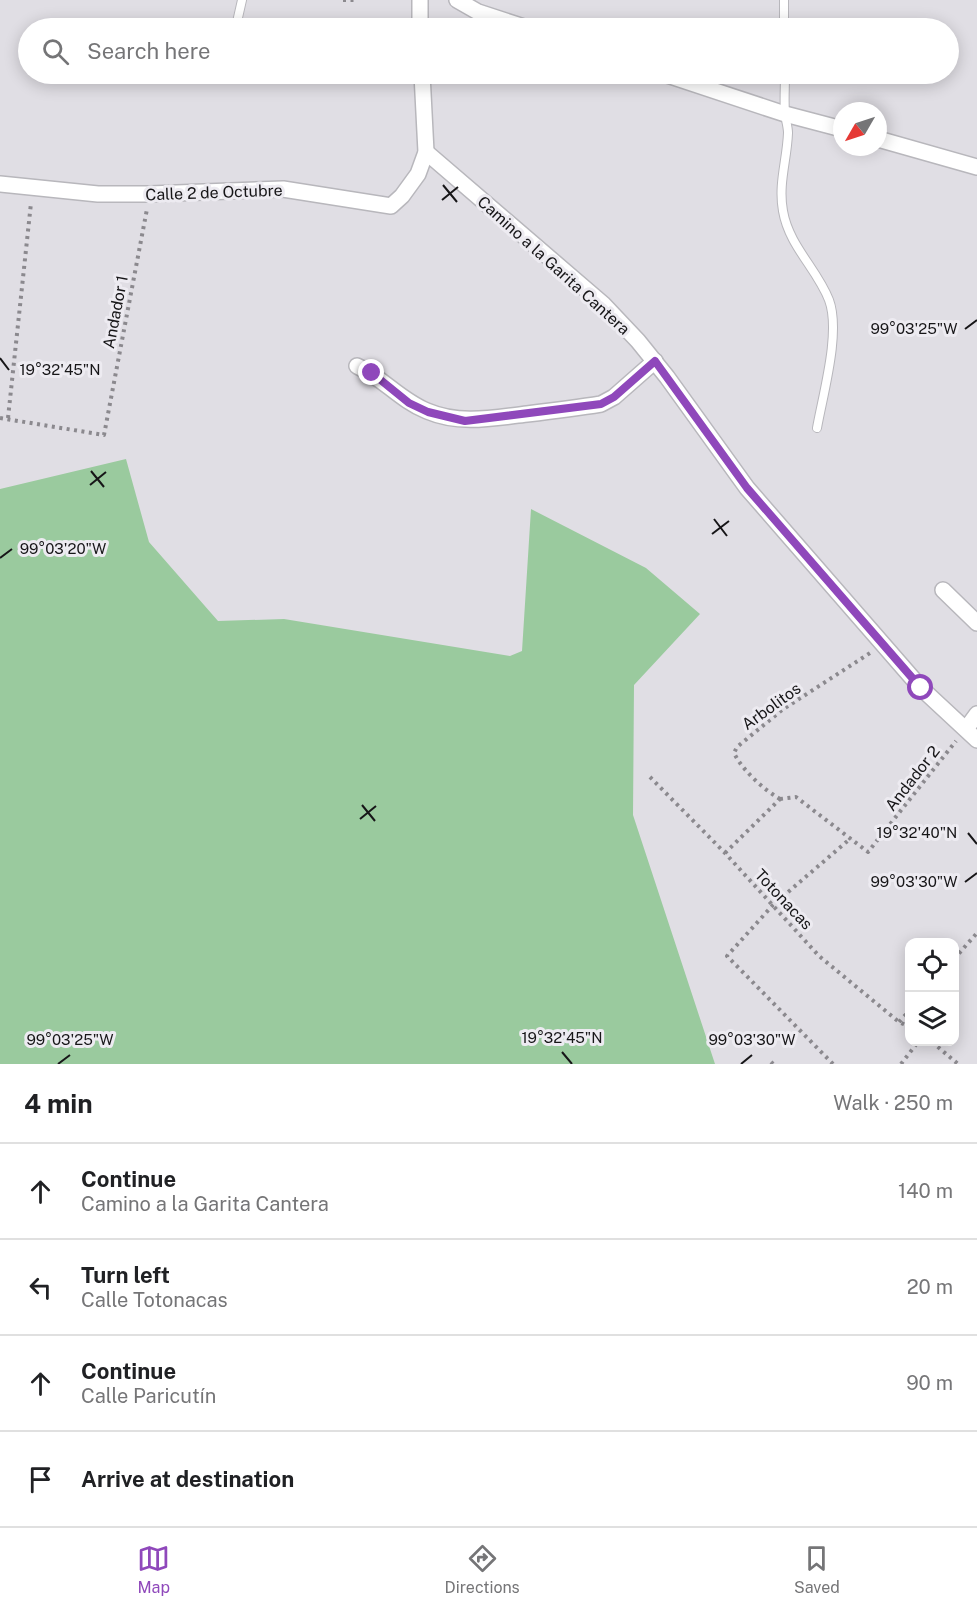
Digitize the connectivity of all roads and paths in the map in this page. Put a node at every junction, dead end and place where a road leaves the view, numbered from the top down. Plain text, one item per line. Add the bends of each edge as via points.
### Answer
1 (242, 0) edge
2 (343, 0) edge
3 (357, 0) edge
4 (420, 0) edge
5 (457, 0) edge
6 (784, 0) edge
7 (238, 18) edge
8 (420, 18) edge
9 (496, 18) edge
10 (784, 18) edge
11 (423, 84) edge
12 (694, 84) edge
13 (785, 84) edge
14 (785, 114) junction
15 (833, 127) edge
16 (887, 142) edge
17 (426, 152) junction
18 (977, 167) edge
19 (0, 184) edge
20 (33, 188) junction
21 (150, 195) junction
22 (655, 361) junction
23 (357, 366) dead end
24 (0, 418) edge
25 (8, 418) junction
26 (816, 428) dead end
27 (943, 591) dead end
28 (977, 623) edge
29 (882, 645) junction
30 (977, 714) edge
31 (971, 734) edge
32 (650, 777) dead end
33 (780, 799) junction
34 (851, 838) junction
35 (725, 853) junction
36 (773, 906) junction
37 (977, 933) edge
38 (959, 953) edge
39 (905, 1015) edge
40 (900, 1022) junction
41 (905, 1025) edge
42 (914, 1046) edge
43 (938, 1046) edge
44 (833, 1064) edge
45 (901, 1064) edge
46 (958, 1064) edge

1 - 7 lane
2 - 3 path
4 - 8 street
5 - 9 street
6 - 10 lane
11 - 17 street, Calle 2 de Octubre
12 - 14 street
13 - 14 lane
14 - 15 street
14 - 26 lane via 788,132 780,188 783,212 800,253 829,301 833,319
16 - 18 street
17 - 21 street, Calle 2 de Octubre via 418,174 391,206 273,189
17 - 22 street, Camino a la Garita Cantera via 603,304
19 - 20 street, Calle 2 de Octubre
20 - 21 street, Calle 2 de Octubre
20 - 25 path
21 - 25 path, Andador 1 via 104,435
22 - 23 street via 601,404 465,421 409,403
22 - 29 street, Camino a la Garita Cantera via 747,488
24 - 25 path
27 - 28 street
29 - 31 street, Camino a la Garita Cantera
29 - 33 path, Arbolitos via 782,710 736,747 734,753 740,764
30 - 31 street
31 - 34 path, Andador 2 via 868,852
32 - 35 path, Totonacas
33 - 34 path, Andador 2 via 796,797
33 - 35 path
34 - 36 path
35 - 36 path, Totonacas
36 - 40 path, Totonacas via 819,956
36 - 44 path via 727,956
37 - 38 path
39 - 40 path
40 - 41 path, Totonacas
42 - 45 path
43 - 46 path

